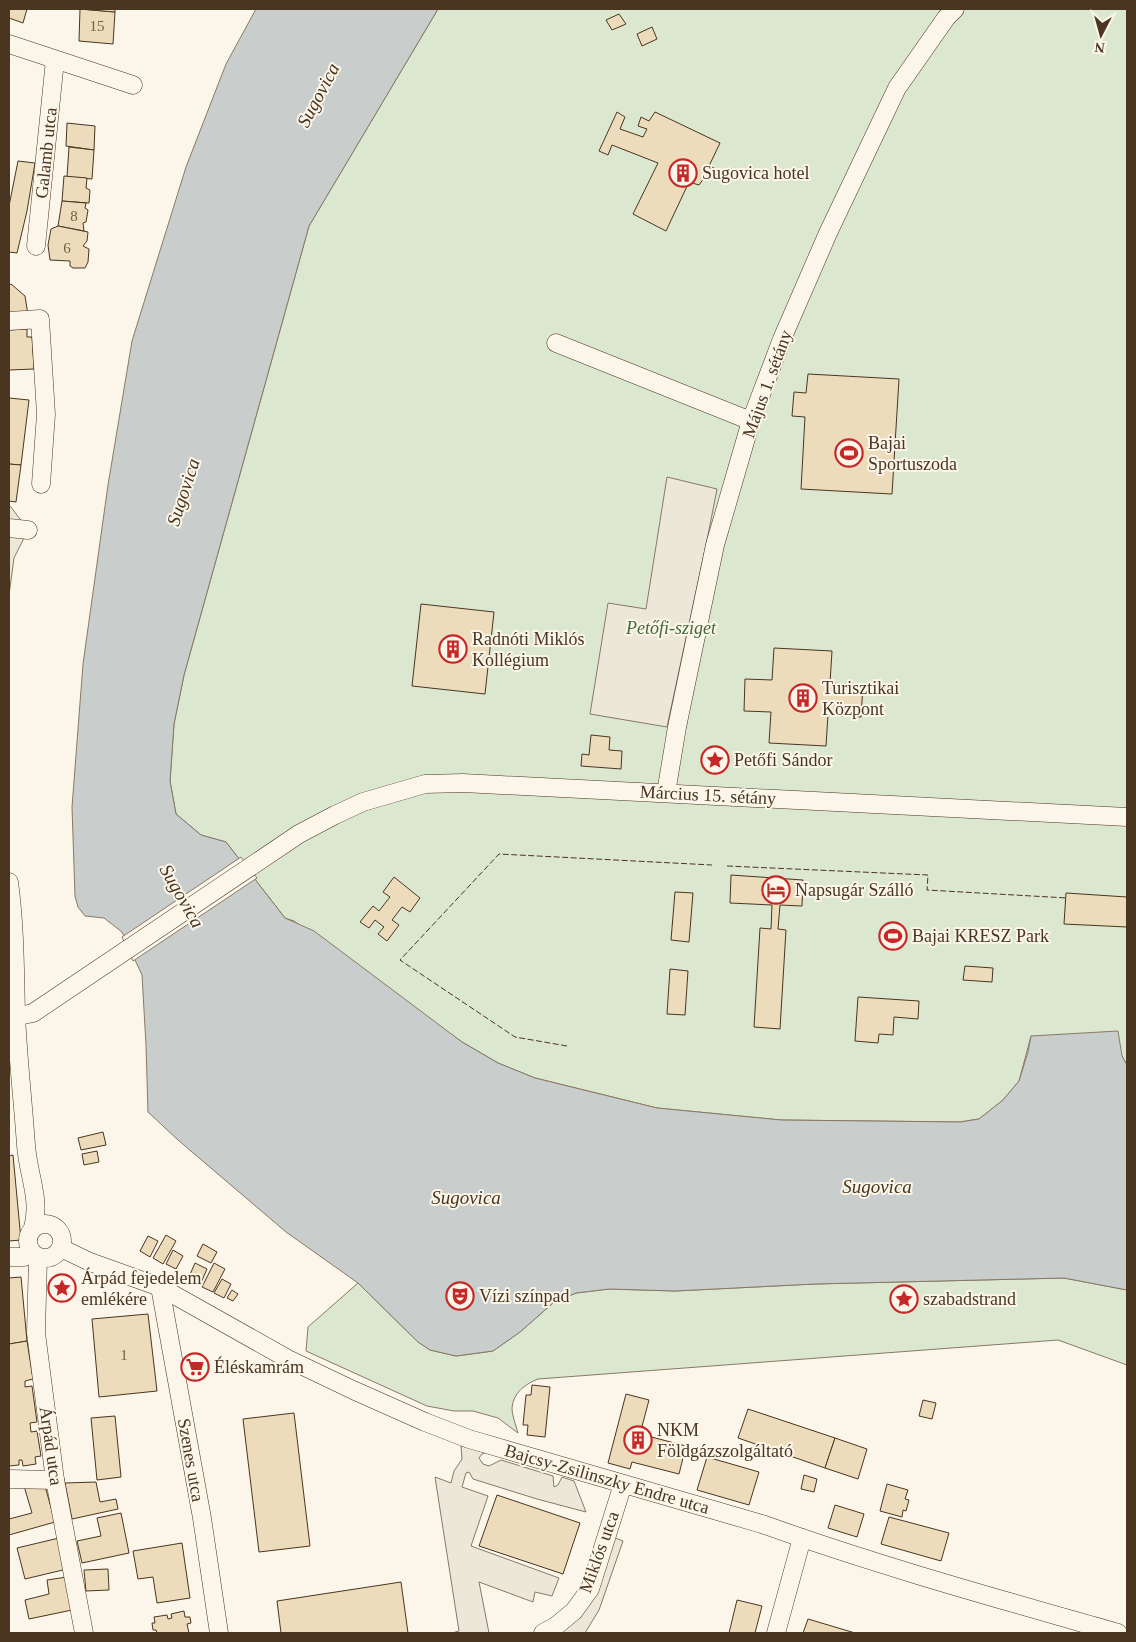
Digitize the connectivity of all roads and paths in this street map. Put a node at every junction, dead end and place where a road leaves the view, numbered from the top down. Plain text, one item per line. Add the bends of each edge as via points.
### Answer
1 (955, 9) edge
2 (9, 44) edge
3 (55, 60) junction
4 (133, 85) dead end
5 (36, 246) dead end
6 (9, 321) edge
7 (556, 343) dead end
8 (751, 421) junction
9 (40, 484) dead end
10 (9, 528) edge
11 (28, 530) dead end
12 (666, 793) junction
13 (1127, 817) edge
14 (9, 882) edge
15 (13, 1018) edge
16 (51, 1233) junction
17 (35, 1255) junction
18 (9, 1257) edge
19 (160, 1287) junction
20 (9, 1479) edge
21 (55, 1480) junction
22 (623, 1484) junction
23 (802, 1538) junction
24 (84, 1633) edge
25 (219, 1633) edge
26 (544, 1633) edge
27 (776, 1633) edge
28 (1118, 1633) edge

1 - 8 street, Május 1. sétány via 897,88 828,233
2 - 3 street
3 - 4 street
3 - 5 street, Galamb utca
6 - 9 street via 40,319 46,414
7 - 8 street
8 - 12 street, Május 1. sétány via 715,545
10 - 11 street
12 - 13 street, Március 15. sétány
12 - 15 street, Március 15. sétány via 425,784 363,802 299,834 33,1013
14 - 15 street via 14,941
15 - 16 street via 26,1151 36,1204
16 - 17 street via 51,1257
16 - 17 street, Árpád utca via 27,1240
16 - 19 street, Bajcsy-Zsilinszky Endre utca via 90,1262
17 - 18 street
17 - 21 street, Árpád utca via 36,1333
19 - 22 street, Bajcsy-Zsilinszky Endre utca via 288,1359 425,1422 469,1439
19 - 25 street, Szenes utca via 202,1518
20 - 21 street
21 - 24 street, Árpád utca
22 - 23 street, Bajcsy-Zsilinszky Endre utca
22 - 26 street, Miklós utca via 590,1589 574,1611
23 - 27 street
23 - 28 street, Bajcsy-Zsilinszky Endre utca

